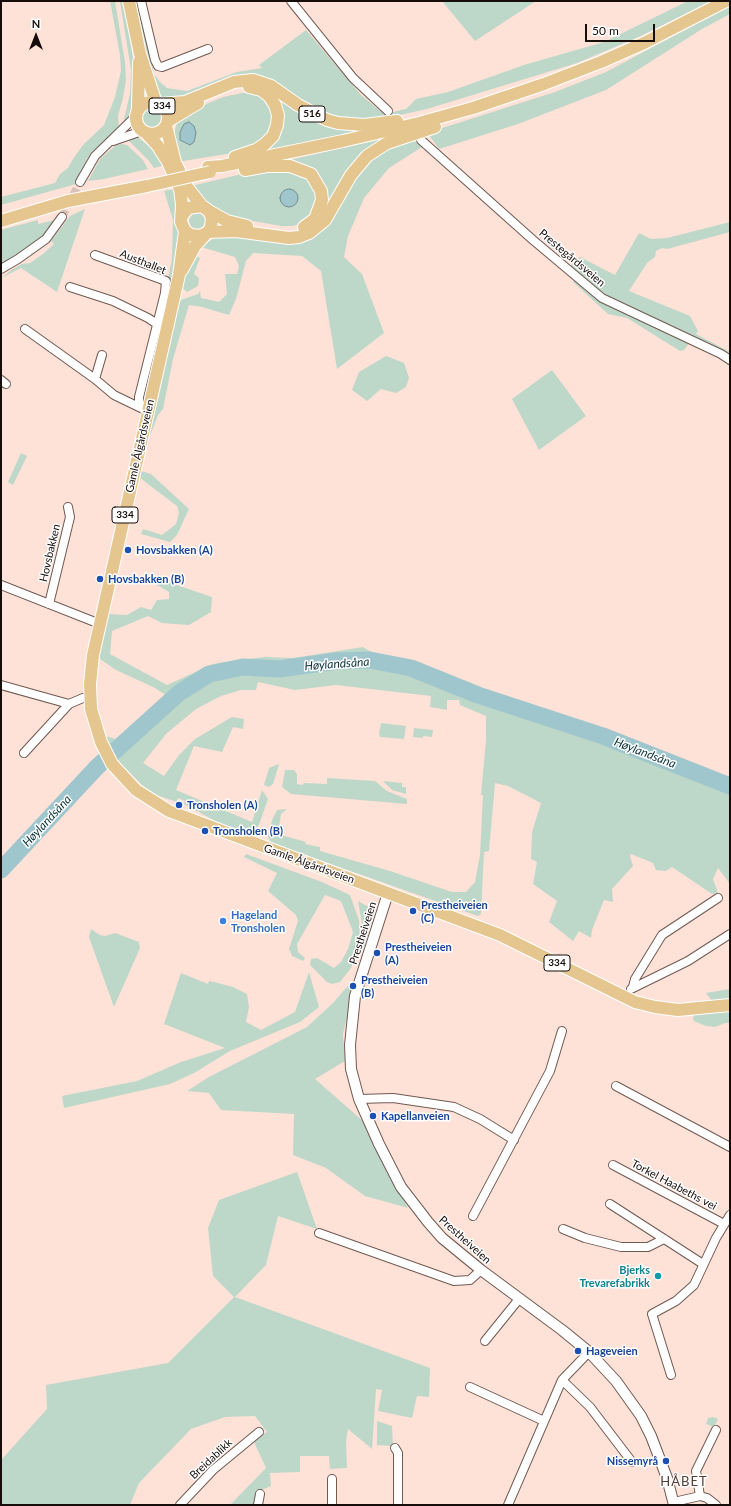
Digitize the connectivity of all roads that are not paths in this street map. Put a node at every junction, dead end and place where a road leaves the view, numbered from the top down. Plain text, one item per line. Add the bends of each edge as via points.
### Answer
1 (129, 1) edge
2 (141, 1) edge
3 (291, 1) edge
4 (726, 1) edge
5 (208, 49) dead end
6 (140, 54) junction
7 (158, 104) junction
8 (473, 108) junction
9 (388, 111) dead end
10 (137, 113) junction
11 (167, 124) junction
12 (145, 133) junction
13 (421, 140) dead end
14 (112, 141) junction
15 (209, 170) junction
16 (80, 182) tunnel mouth
17 (146, 183) junction
18 (206, 209) junction
19 (1, 214) edge
20 (182, 216) junction
21 (62, 217) tunnel mouth
22 (1, 221) edge
23 (185, 232) junction
24 (206, 233) junction
25 (95, 255) dead end
26 (1, 269) edge
27 (179, 275) junction
28 (70, 287) dead end
29 (157, 324) junction
30 (25, 329) dead end
31 (102, 355) dead end
32 (730, 360) edge
33 (95, 379) junction
34 (143, 409) junction
35 (68, 507) dead end
36 (1, 585) edge
37 (49, 604) junction
38 (100, 624) junction
39 (1, 685) edge
40 (90, 697) junction
41 (69, 704) junction
42 (24, 753) dead end
43 (388, 894) junction
44 (718, 898) dead end
45 (730, 934) edge
46 (633, 987) junction
47 (624, 998) junction
48 (730, 1004) edge
49 (562, 1031) dead end
50 (616, 1086) dead end
51 (360, 1099) junction
52 (514, 1140) junction
53 (730, 1147) edge
54 (613, 1165) dead end
55 (610, 1204) dead end
56 (730, 1214) edge
57 (473, 1216) dead end
58 (724, 1224) junction
59 (563, 1229) dead end
60 (319, 1233) dead end
61 (664, 1239) junction
62 (703, 1264) junction
63 (481, 1270) junction
64 (519, 1299) junction
65 (485, 1341) dead end
66 (589, 1352) junction
67 (671, 1375) dead end
68 (562, 1380) junction
69 (470, 1388) dead end
70 (544, 1421) junction
71 (716, 1430) dead end
72 (259, 1432) dead end
73 (395, 1448) dead end
74 (632, 1462) dead end
75 (332, 1479) dead end
76 (260, 1494) dead end
77 (700, 1496) junction
78 (674, 1503) edge
79 (180, 1505) edge
80 (258, 1505) edge
81 (332, 1505) edge
82 (398, 1505) edge
83 (508, 1505) edge
84 (716, 1505) edge

1 - 6 main road, 334
2 - 5 street via 158,66 162,67
3 - 9 street via 353,78
4 - 8 main road, 516 via 601,62
6 - 7 main road, 334
6 - 10 main road, 334
7 - 8 main road, 516 via 185,102 234,82 253,80 271,86 312,114 344,124 377,124 450,107
7 - 10 main road, 334 via 143,105
7 - 11 main road, 334 via 166,110
8 - 15 main road, 516 via 362,137
8 - 24 main road, 516 via 454,122 399,138 372,152 358,165 325,220 310,233 289,238 236,230
10 - 12 main road, 334 via 137,125
10 - 14 street
11 - 12 main road, 334 via 161,132 154,135
11 - 15 main road, 516 via 192,105 232,89 252,87 269,96 278,115 274,136 256,150
11 - 18 main road, 334 via 175,162 187,187
12 - 14 street
12 - 20 main road, 334 via 158,146 174,176 181,197
13 - 32 street, Prestegårdsveien via 602,298
14 - 16 street via 95,156
15 - 17 main road, 516, bridge
15 - 18 main road, 516 via 240,171 279,165 290,166 311,174 321,190 322,200 315,219 307,226 296,230 282,231 243,225 227,221
17 - 19 main road, 516 via 41,202
17 - 22 main road, 516 via 68,201
18 - 20 main road via 188,208
18 - 24 main road via 212,224
20 - 23 main road, 334 via 182,227
21 - 26 street via 46,239
23 - 24 main road via 196,237
23 - 27 main road, Gamle Ålgårdsveien / 334
24 - 27 main road, Gamle Ålgårdsveien / 334 via 195,246
25 - 29 street, Austhallet via 166,281
27 - 34 main road, Gamle Ålgårdsveien / 334
28 - 29 street via 113,301
29 - 34 street, Austhallet via 140,397
30 - 33 street
31 - 33 street
33 - 34 street via 114,395
34 - 38 main road, Gamle Ålgårdsveien / 334
35 - 37 street, Hovsbakken via 70,517
36 - 37 street
37 - 38 street
38 - 40 main road, Gamle Ålgårdsveien / 334 via 93,656
39 - 41 street
40 - 41 street
40 - 43 main road, Gamle Ålgårdsveien / 334 via 95,725 109,759 136,790 169,811
41 - 42 street
43 - 47 main road, Gamle Ålgårdsveien / 334 via 500,935
43 - 51 street, Prestheiveien via 356,996 351,1021 351,1069
44 - 46 street via 662,935 635,979
45 - 46 street via 688,961
46 - 47 street
47 - 48 main road, Gamle Ålgårdsveien / 334 via 668,1009
49 - 52 street via 550,1072
50 - 53 street
51 - 52 street via 393,1098 454,1107 480,1119
51 - 63 street, Prestheiveien via 379,1144 412,1203 442,1238
52 - 57 street
54 - 58 street, Torkel Haabeths vei
55 - 61 street
56 - 58 street, Torkel Haabeths vei
58 - 62 street, Torkel Haabeths vei
59 - 61 street via 585,1238 621,1247 648,1247
60 - 63 street via 454,1281 470,1280
61 - 62 street
62 - 67 street, Torkel Haabeths vei via 694,1285 676,1301 652,1314
63 - 64 street, Prestheiveien
64 - 65 street
64 - 66 street, Prestheiveien
66 - 68 street
66 - 78 street, Prestheiveien via 616,1381 641,1416 660,1457
68 - 70 street
68 - 74 street via 590,1408
69 - 70 street
70 - 83 street
71 - 77 street via 696,1471
72 - 79 street, Breidablikk via 213,1470
73 - 82 street via 398,1453
75 - 81 street
76 - 80 street
77 - 78 street
77 - 84 street

